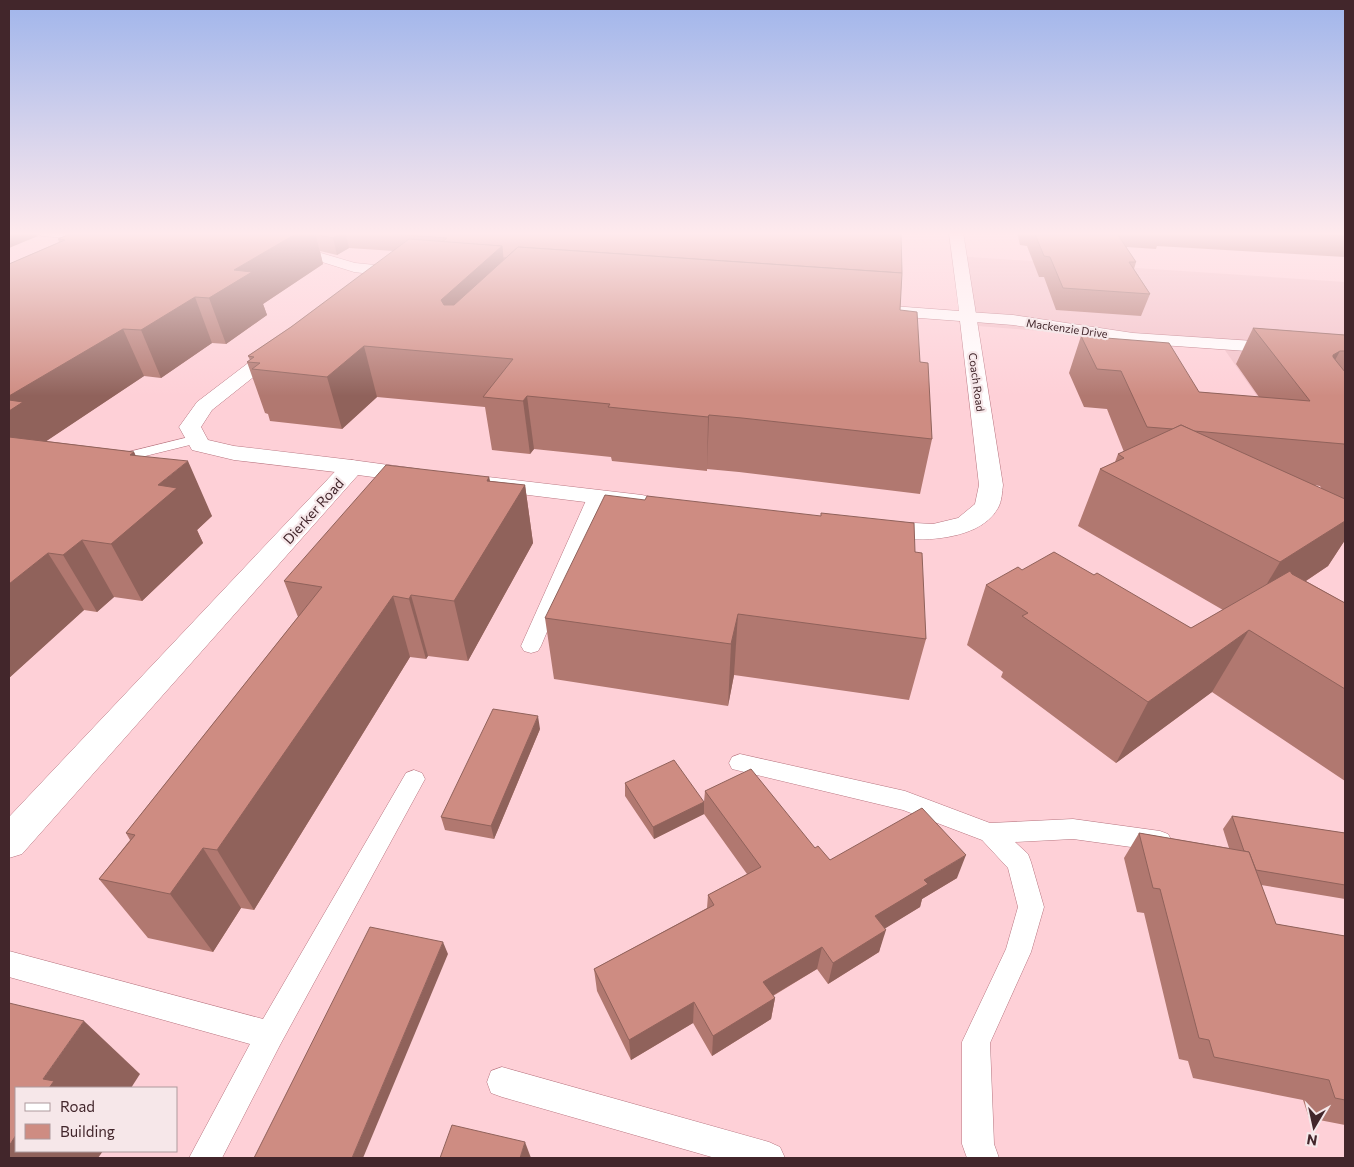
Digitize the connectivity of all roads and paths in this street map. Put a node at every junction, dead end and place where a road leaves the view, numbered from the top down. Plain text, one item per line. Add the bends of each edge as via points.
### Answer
1 (964, 286) edge
2 (868, 309) edge
3 (968, 317) junction
4 (293, 337) edge
5 (1345, 353) edge
6 (197, 439) junction
7 (101, 464) edge
8 (352, 467) junction
9 (440, 479) edge
10 (469, 482) edge
11 (596, 496) junction
12 (665, 504) edge
13 (854, 526) edge
14 (531, 646) dead end
15 (740, 763) dead end
16 (414, 779) dead end
17 (990, 833) junction
18 (12, 834) edge
19 (1179, 844) edge
20 (9, 964) edge
21 (270, 1036) junction
22 (502, 1082) dead end
23 (205, 1158) edge
24 (768, 1158) edge
25 (983, 1158) edge

1 - 3 street, Coach Road
2 - 3 street, Mackenzie Drive
3 - 5 street, Mackenzie Drive via 1012,320 1133,338
3 - 13 street, Coach Road via 990,485 987,506 967,524 933,532
4 - 6 street via 204,406 190,427
6 - 7 lane
6 - 8 street, Dierker Road via 200,445 234,453
8 - 9 street
8 - 18 street, Dierker Road
10 - 11 street
11 - 12 street
11 - 14 lane
15 - 17 lane via 905,801
16 - 21 lane
17 - 19 lane via 1072,829
17 - 25 lane via 1020,862 1031,907 1018,952 976,1042 978,1144
20 - 21 lane
21 - 23 lane
22 - 24 lane

